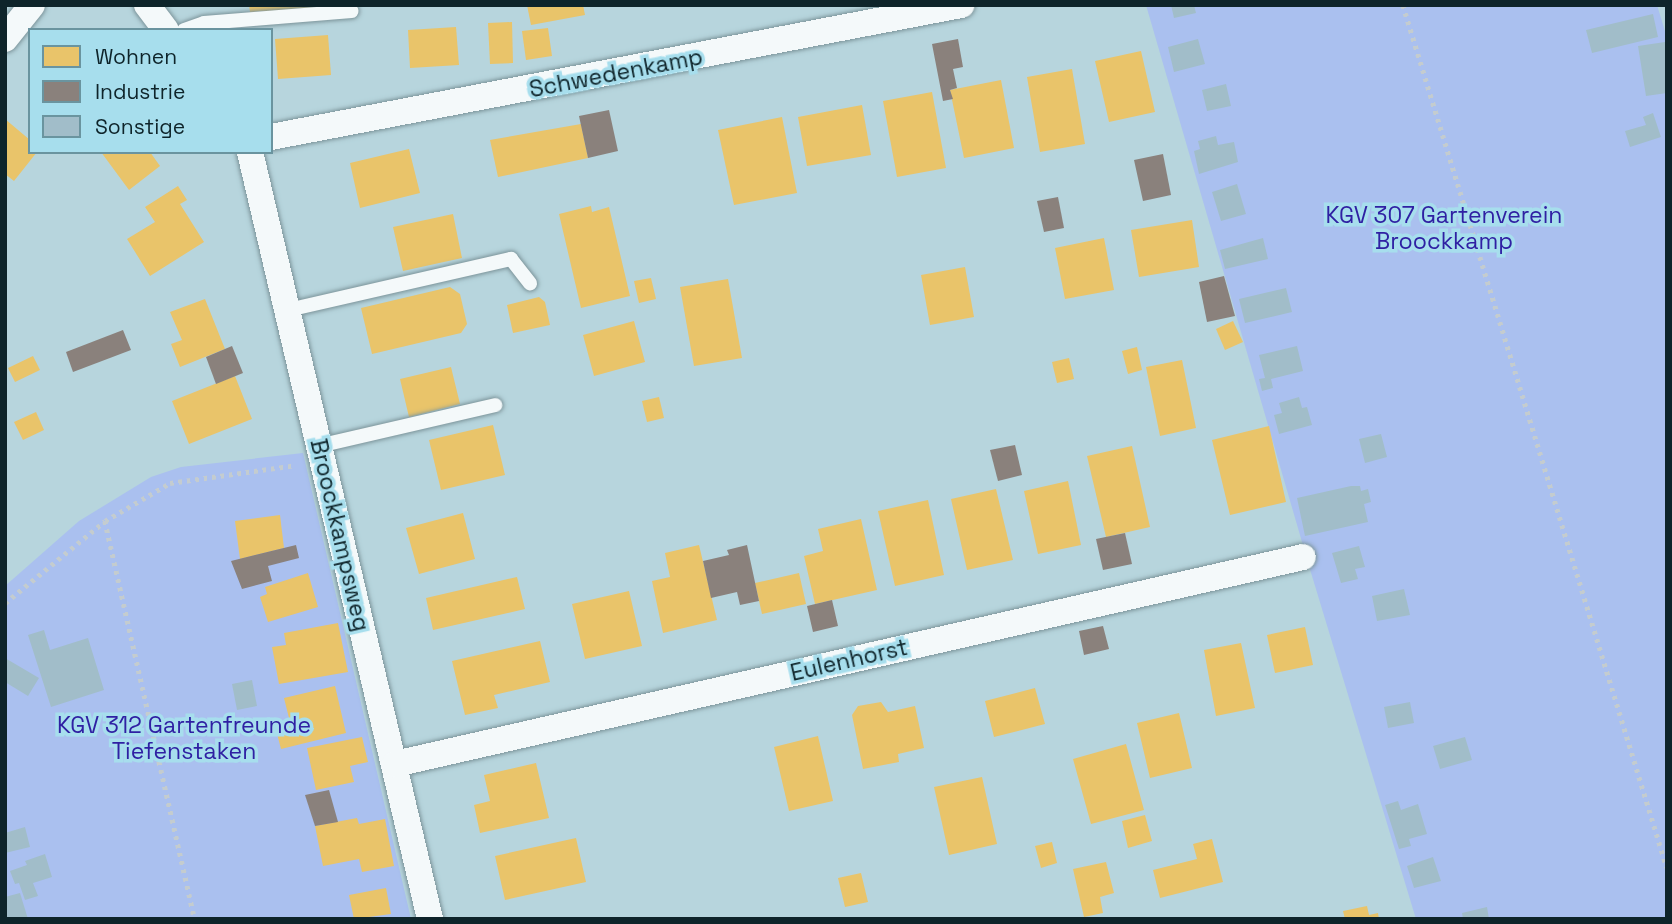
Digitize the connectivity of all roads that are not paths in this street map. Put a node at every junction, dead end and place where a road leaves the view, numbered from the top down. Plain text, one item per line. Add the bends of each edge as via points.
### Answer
1 (33, 5) edge
2 (147, 5) edge
3 (961, 5) edge
4 (352, 11) dead end
5 (164, 28) edge
6 (190, 28) edge
7 (5, 39) edge
8 (273, 138) edge
9 (250, 154) edge
10 (530, 283) dead end
11 (288, 310) junction
12 (495, 405) dead end
13 (320, 454) junction
14 (1303, 557) dead end
15 (395, 764) junction
16 (430, 919) edge

1 - 7 street
2 - 5 street
3 - 8 street, Schwedenkamp
4 - 6 lane
9 - 11 street, Broockkampsweg
10 - 11 lane via 511,259
11 - 13 street, Broockkampsweg
12 - 13 lane
13 - 15 street, Broockkampsweg
14 - 15 street, Eulenhorst
15 - 16 street, Broockkampsweg

